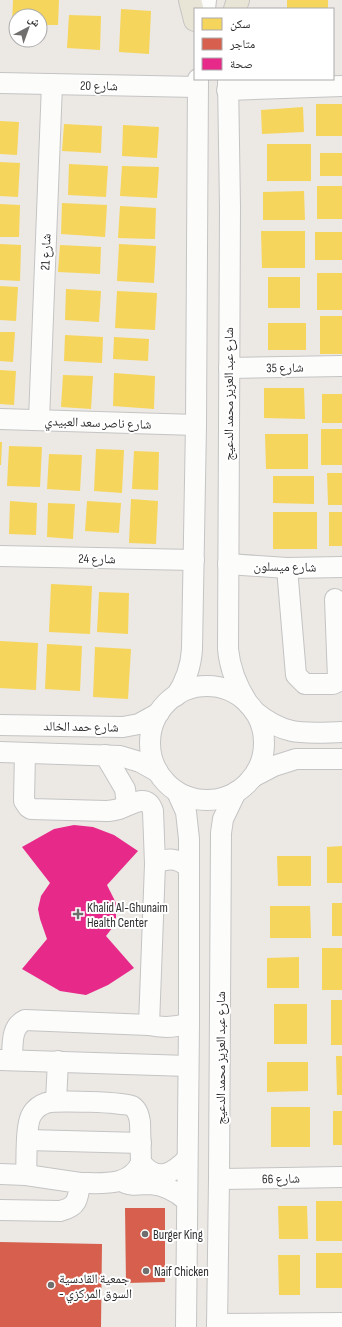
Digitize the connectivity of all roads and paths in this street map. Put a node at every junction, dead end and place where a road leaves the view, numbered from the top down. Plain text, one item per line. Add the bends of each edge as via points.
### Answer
1 (190, 0) edge
2 (194, 16) edge
3 (198, 83) edge
4 (0, 84) edge
5 (52, 84) junction
6 (228, 84) edge
7 (342, 86) edge
8 (197, 207) junction
9 (230, 208) junction
10 (197, 245) junction
11 (229, 251) junction
12 (342, 366) edge
13 (229, 368) junction
14 (0, 419) edge
15 (38, 420) junction
16 (196, 425) junction
17 (0, 556) edge
18 (194, 560) junction
19 (228, 564) junction
20 (342, 567) edge
21 (287, 568) junction
22 (335, 599) dead end
23 (339, 640) edge
24 (176, 696) junction
25 (251, 708) junction
26 (159, 713) junction
27 (0, 725) edge
28 (342, 732) edge
29 (0, 752) edge
30 (26, 753) junction
31 (105, 755) junction
32 (342, 759) edge
33 (158, 772) junction
34 (253, 777) junction
35 (177, 792) junction
36 (236, 792) junction
37 (127, 805) junction
38 (189, 839) junction
39 (222, 840) junction
40 (155, 864) junction
41 (189, 868) junction
42 (188, 1023) junction
43 (149, 1024) junction
44 (6, 1060) edge
45 (64, 1062) junction
46 (188, 1066) junction
47 (62, 1101) junction
48 (28, 1140) junction
49 (141, 1143) junction
50 (187, 1159) junction
51 (141, 1163) junction
52 (0, 1174) edge
53 (26, 1175) junction
54 (342, 1177) edge
55 (219, 1179) junction
56 (122, 1181) junction
57 (80, 1183) junction
58 (187, 1201) junction
59 (0, 1210) edge
60 (342, 1323) edge
61 (217, 1325) edge
62 (186, 1327) edge

1 - 2 main road
3 - 5 street, شارع 20
3 - 8 street
4 - 5 street, شارع 20
5 - 15 street, شارع 21
6 - 7 street
6 - 9 street, شارع عبد العزيز محمد الدعيج
8 - 9 street via 201,213 213,218 220,217
8 - 10 street
9 - 11 street, شارع عبد العزيز محمد الدعيج
10 - 11 street via 201,240 215,237 222,240
10 - 16 street
11 - 13 street, شارع عبد العزيز محمد الدعيج
12 - 13 street, شارع 35
13 - 19 street, شارع عبد العزيز محمد الدعيج
14 - 15 street, شارع ناصر سعد العبيدي
15 - 16 street, شارع ناصر سعد العبيدي
16 - 18 street
17 - 18 street, شارع 24
18 - 24 street via 192,658 187,676
19 - 21 street, شارع ميسلون
19 - 25 street, شارع عبد العزيز محمد الدعيج via 229,660 236,684
20 - 21 street, شارع ميسلون
21 - 23 street via 296,675 304,684 337,682
22 - 23 street
24 - 25 street via 194,688 214,687 233,693
24 - 26 street
25 - 28 street via 274,726 290,731
25 - 34 street via 264,740 262,760
26 - 27 street, شارع حمد الخالد via 139,724 123,727
26 - 33 street via 150,742
29 - 30 street
30 - 31 street
30 - 37 street via 24,801 31,809 106,811
31 - 33 street via 127,757
31 - 37 street via 125,789
32 - 34 street via 296,759 274,766
33 - 35 street
34 - 36 street
35 - 36 street via 207,800 222,798
35 - 38 street via 186,812
36 - 39 street, شارع عبد العزيز محمد الدعيج via 223,819
37 - 40 street via 145,801 152,807
38 - 39 street via 199,832 212,832
38 - 41 street
39 - 55 street, شارع عبد العزيز محمد الدعيج
40 - 41 street via 173,859
40 - 43 street
41 - 42 street
42 - 43 street via 169,1028
42 - 46 street
43 - 44 street via 25,1020 16,1026
44 - 45 street
45 - 46 street
45 - 47 street
46 - 50 street
47 - 48 street via 46,1103 33,1112 28,1120
47 - 49 street via 121,1104 132,1107 139,1116
48 - 49 street
48 - 53 street
49 - 51 street
50 - 51 street via 168,1174 153,1172
50 - 58 street
51 - 56 street via 134,1174
52 - 53 street
53 - 57 street
54 - 55 street, شارع 66
55 - 61 street, شارع عبد العزيز محمد الدعيج
56 - 57 street
56 - 58 street via 127,1184 152,1184 167,1188
57 - 59 street via 76,1203 68,1209
58 - 62 street
60 - 61 street

